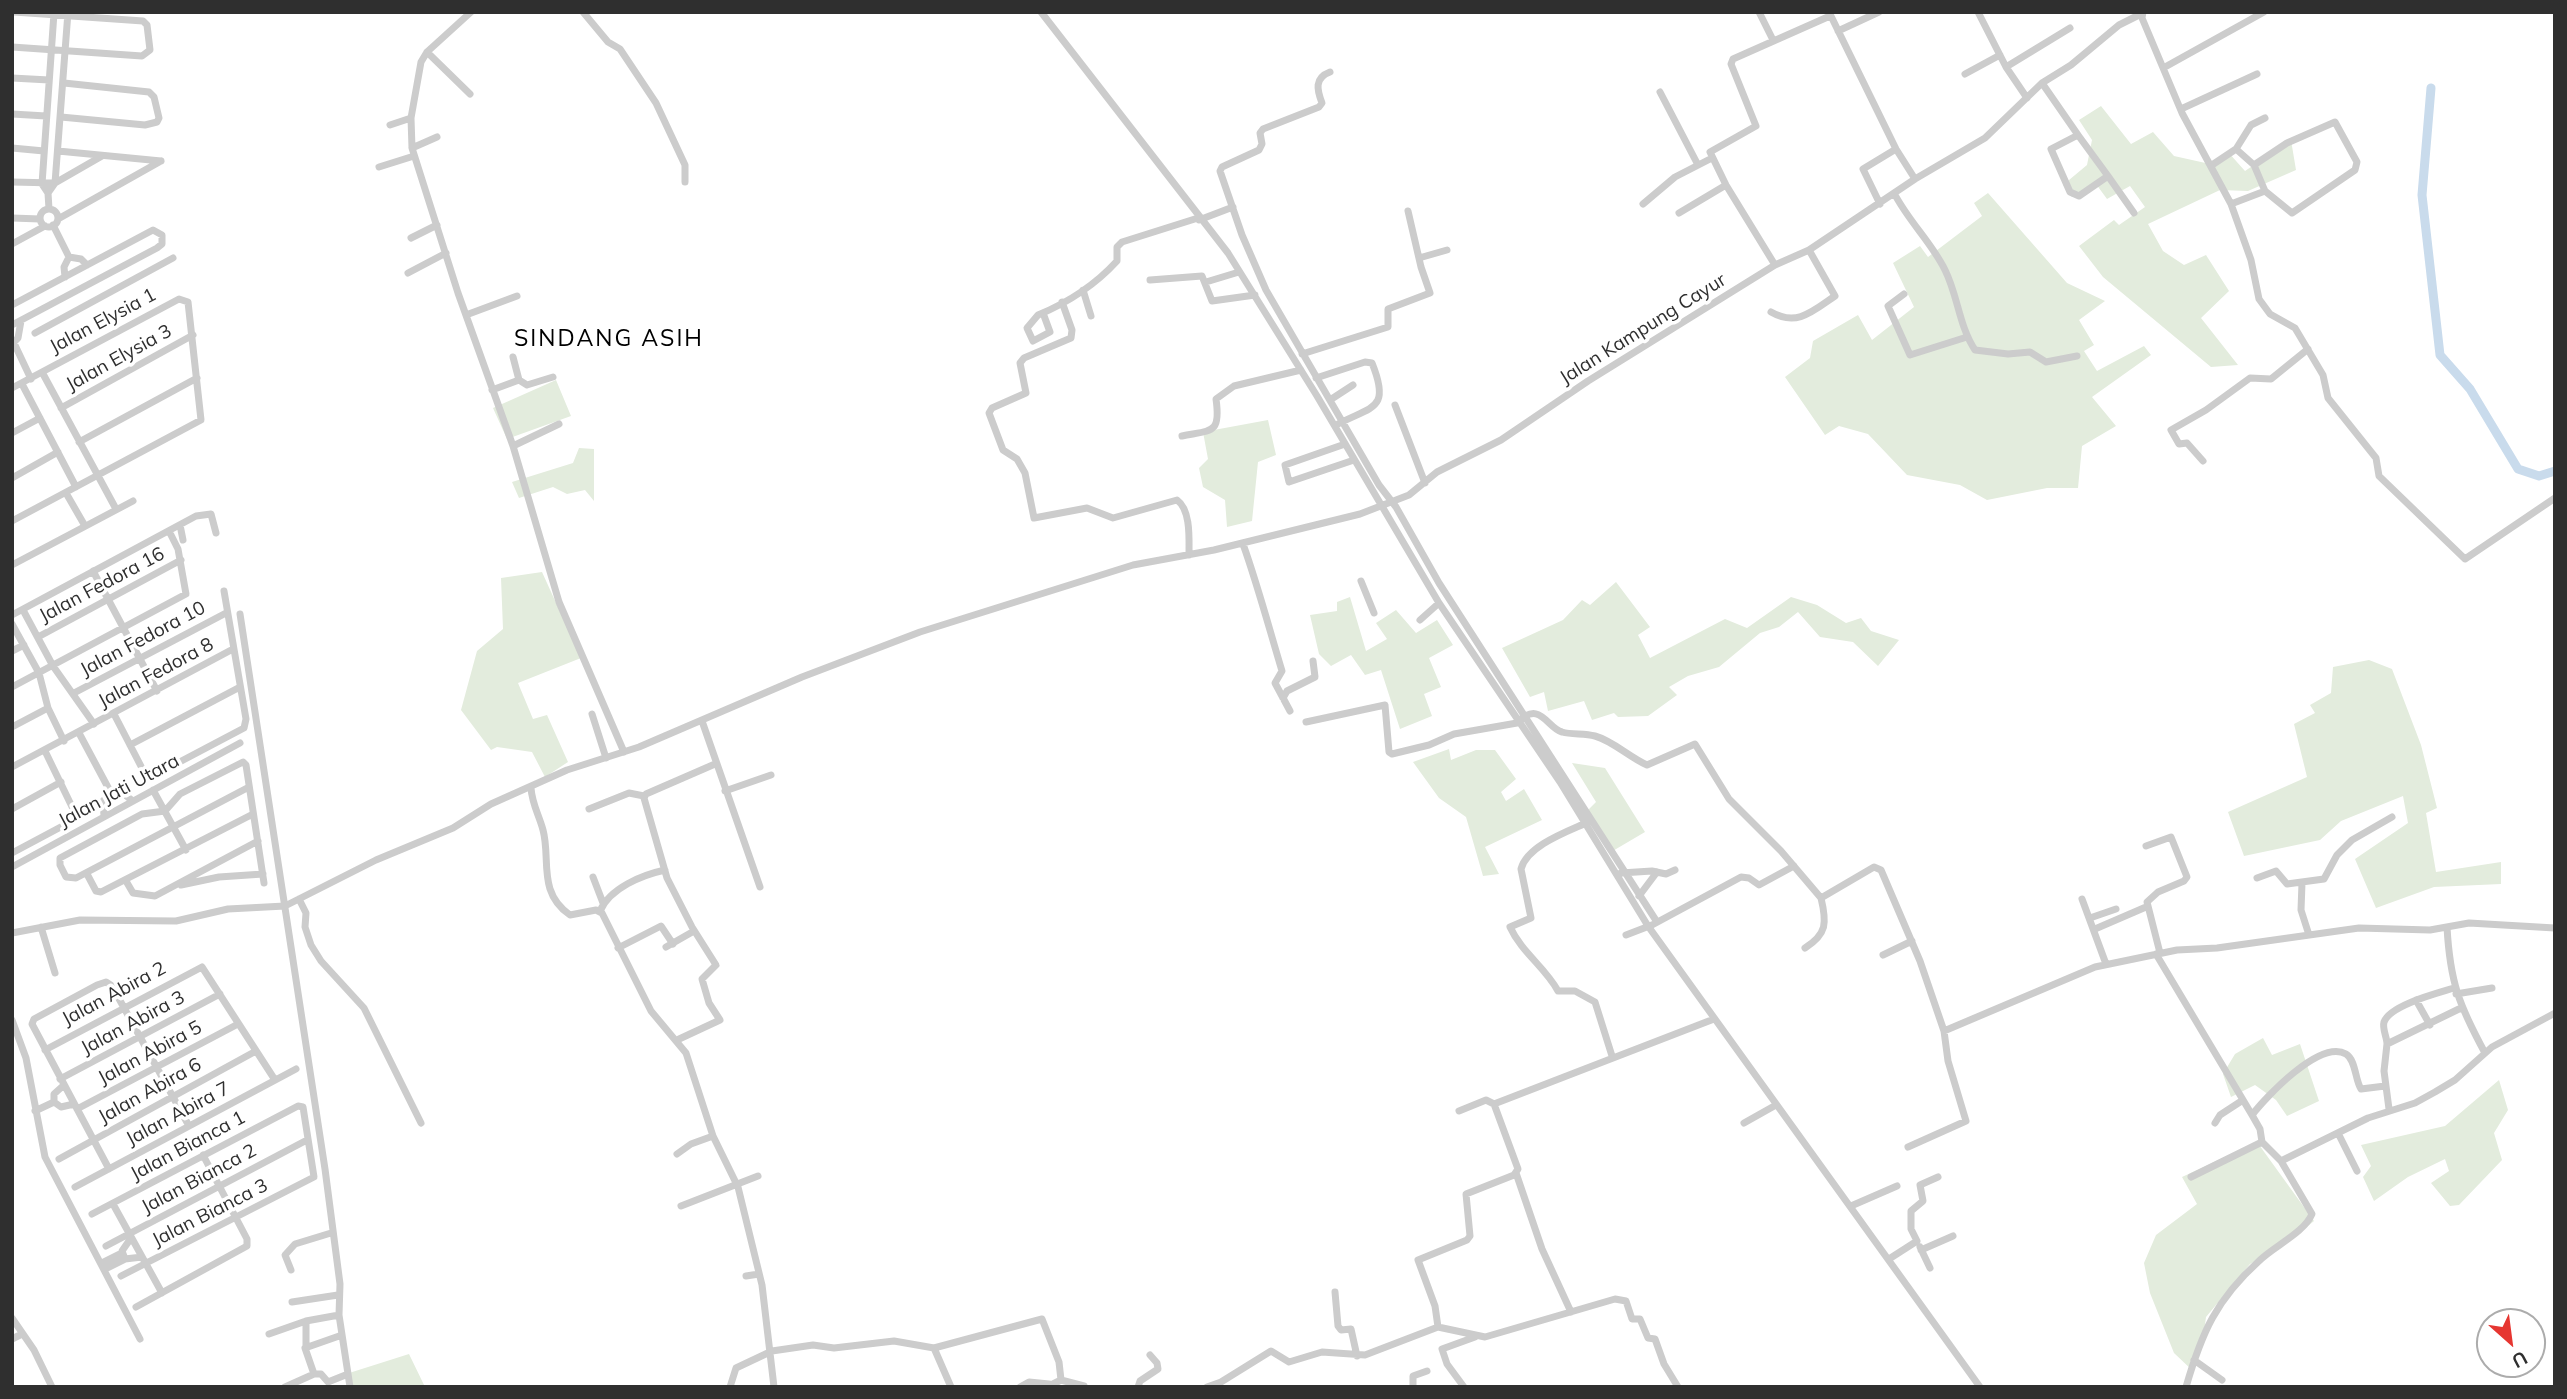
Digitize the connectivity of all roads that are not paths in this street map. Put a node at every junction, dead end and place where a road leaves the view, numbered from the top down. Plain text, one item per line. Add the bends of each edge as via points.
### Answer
1 (14, 12) edge
2 (471, 12) edge
3 (583, 12) edge
4 (1041, 12) edge
5 (1759, 12) edge
6 (1880, 12) edge
7 (1978, 12) edge
8 (2264, 12) edge
9 (2139, 13) edge
10 (54, 14) edge
11 (68, 14) edge
12 (1829, 14) edge
13 (2070, 28) dead end
14 (1838, 31) junction
15 (1773, 40) junction
16 (12, 47) edge
17 (51, 50) junction
18 (65, 51) junction
19 (427, 52) junction
20 (2000, 55) junction
21 (2006, 67) junction
22 (2165, 67) junction
23 (1329, 72) dead end
24 (1965, 74) dead end
25 (2257, 74) dead end
26 (12, 78) edge
27 (49, 80) junction
28 (64, 83) junction
29 (2042, 83) junction
30 (1660, 92) dead end
31 (470, 94) dead end
32 (2027, 98) junction
33 (2181, 109) junction
34 (12, 114) edge
35 (46, 116) junction
36 (61, 117) junction
37 (411, 118) junction
38 (2265, 118) dead end
39 (390, 125) dead end
40 (2078, 135) junction
41 (437, 137) dead end
42 (12, 148) edge
43 (1896, 149) junction
44 (2236, 149) junction
45 (44, 151) junction
46 (58, 151) junction
47 (413, 152) junction
48 (103, 155) junction
49 (1712, 158) junction
50 (2253, 164) junction
51 (1698, 165) junction
52 (2211, 166) junction
53 (379, 167) dead end
54 (2108, 176) junction
55 (1915, 179) junction
56 (12, 182) edge
57 (685, 182) dead end
58 (55, 183) junction
59 (42, 184) junction
60 (1726, 185) junction
61 (2265, 191) junction
62 (48, 193) junction
63 (1894, 193) junction
64 (1643, 204) dead end
65 (1880, 204) junction
66 (2231, 204) junction
67 (1233, 207) junction
68 (49, 209) junction
69 (1408, 211) dead end
70 (1679, 213) dead end
71 (2134, 214) dead end
72 (12, 218) edge
73 (1198, 219) junction
74 (49, 222) junction
75 (437, 225) junction
76 (411, 238) dead end
77 (12, 244) edge
78 (1447, 250) dead end
79 (1808, 250) junction
80 (446, 253) junction
81 (69, 257) junction
82 (173, 258) dead end
83 (1419, 258) junction
84 (135, 260) junction
85 (87, 265) junction
86 (1775, 265) junction
87 (1239, 272) junction
88 (408, 273) dead end
89 (142, 275) junction
90 (65, 277) junction
91 (1150, 279) dead end
92 (1206, 282) junction
93 (1083, 290) junction
94 (1904, 294) dead end
95 (1255, 295) junction
96 (517, 296) dead end
97 (1062, 302) junction
98 (12, 305) edge
99 (48, 307) junction
100 (1772, 312) dead end
101 (1043, 313) dead end
102 (466, 315) junction
103 (1091, 316) dead end
104 (21, 321) junction
105 (56, 321) junction
106 (12, 325) edge
107 (35, 333) dead end
108 (193, 335) junction
109 (1966, 337) junction
110 (13, 343) edge
111 (2308, 349) junction
112 (1302, 354) junction
113 (2077, 356) dead end
114 (513, 357) dead end
115 (1301, 370) junction
116 (41, 372) junction
117 (553, 377) dead end
118 (1316, 378) junction
119 (31, 379) junction
120 (197, 379) junction
121 (519, 380) junction
122 (22, 384) junction
123 (1353, 385) dead end
124 (12, 388) edge
125 (492, 390) junction
126 (1330, 400) junction
127 (1395, 405) dead end
128 (61, 408) junction
129 (40, 418) junction
130 (559, 424) dead end
131 (1338, 424) junction
132 (12, 433) edge
133 (1182, 436) dead end
134 (79, 442) junction
135 (1345, 444) junction
136 (513, 446) junction
137 (58, 453) junction
138 (1354, 460) junction
139 (2203, 461) dead end
140 (97, 475) junction
141 (12, 478) edge
142 (1425, 483) junction
143 (76, 487) junction
144 (66, 493) junction
145 (2555, 498) edge
146 (133, 501) dead end
147 (1385, 502) junction
148 (117, 509) junction
149 (12, 522) edge
150 (180, 525) junction
151 (85, 526) junction
152 (169, 531) junction
153 (216, 533) dead end
154 (183, 540) dead end
155 (1242, 544) junction
156 (1189, 555) junction
157 (181, 560) junction
158 (12, 565) edge
159 (93, 571) junction
160 (1361, 581) dead end
161 (224, 591) dead end
162 (108, 600) junction
163 (1438, 603) junction
164 (23, 610) junction
165 (226, 612) junction
166 (1374, 613) dead end
167 (240, 614) dead end
168 (12, 615) edge
169 (1420, 620) dead end
170 (12, 624) edge
171 (123, 629) junction
172 (38, 638) junction
173 (24, 645) junction
174 (233, 649) junction
175 (12, 651) edge
176 (139, 659) junction
177 (1313, 662) dead end
178 (53, 666) junction
179 (39, 673) junction
180 (12, 687) edge
181 (240, 687) junction
182 (157, 691) junction
183 (74, 693) junction
184 (1283, 698) junction
185 (48, 708) junction
186 (1290, 711) dead end
187 (114, 714) junction
188 (592, 715) dead end
189 (1521, 719) junction
190 (702, 721) junction
191 (1306, 722) dead end
192 (94, 724) junction
193 (12, 727) edge
194 (79, 733) junction
195 (64, 740) junction
196 (240, 743) dead end
197 (130, 745) junction
198 (45, 751) junction
199 (624, 752) junction
200 (606, 758) junction
201 (715, 764) junction
202 (12, 767) edge
203 (771, 775) dead end
204 (61, 782) junction
205 (249, 787) junction
206 (531, 788) junction
207 (153, 790) junction
208 (725, 791) junction
209 (111, 793) junction
210 (644, 796) junction
211 (133, 801) junction
212 (12, 808) edge
213 (589, 809) dead end
214 (165, 811) junction
215 (253, 814) junction
216 (104, 816) junction
217 (2392, 817) dead end
218 (1586, 823) junction
219 (173, 827) junction
220 (258, 841) junction
221 (2147, 846) dead end
222 (186, 850) junction
223 (12, 853) edge
224 (1794, 866) junction
225 (12, 867) edge
226 (665, 870) junction
227 (1675, 870) dead end
228 (1657, 872) junction
229 (1621, 873) junction
230 (87, 874) junction
231 (263, 874) junction
232 (593, 877) dead end
233 (2257, 877) dead end
234 (126, 881) junction
235 (264, 883) dead end
236 (2302, 883) junction
237 (171, 887) junction
238 (760, 887) dead end
239 (1639, 895) junction
240 (1821, 898) junction
241 (299, 899) junction
242 (2082, 899) dead end
243 (603, 903) junction
244 (285, 906) junction
245 (2146, 907) junction
246 (2116, 909) dead end
247 (600, 911) junction
248 (2090, 918) junction
249 (1653, 924) junction
250 (41, 927) junction
251 (2447, 927) junction
252 (2555, 928) edge
253 (2095, 929) junction
254 (694, 931) junction
255 (12, 933) edge
256 (1626, 935) dead end
257 (2309, 935) junction
258 (1912, 941) junction
259 (618, 948) junction
260 (1805, 948) dead end
261 (2158, 953) junction
262 (1883, 955) dead end
263 (2105, 964) junction
264 (55, 974) dead end
265 (2492, 988) dead end
266 (2455, 991) junction
267 (220, 994) junction
268 (2416, 1000) junction
269 (124, 1006) junction
270 (2461, 1008) junction
271 (2555, 1013) edge
272 (1714, 1019) junction
273 (12, 1020) edge
274 (238, 1024) junction
275 (2430, 1025) junction
276 (1944, 1031) junction
277 (140, 1036) junction
278 (677, 1040) junction
279 (2387, 1044) junction
280 (45, 1050) junction
281 (256, 1051) junction
282 (2484, 1053) junction
283 (1612, 1056) junction
284 (157, 1067) junction
285 (296, 1069) dead end
286 (275, 1080) junction
287 (62, 1082) junction
288 (2385, 1086) junction
289 (173, 1096) junction
290 (2243, 1100) junction
291 (54, 1102) junction
292 (1494, 1104) junction
293 (1776, 1105) junction
294 (75, 1106) junction
295 (2389, 1109) junction
296 (35, 1111) junction
297 (1459, 1111) dead end
298 (2252, 1115) junction
299 (421, 1123) dead end
300 (1744, 1123) dead end
301 (2215, 1123) dead end
302 (189, 1126) junction
303 (2338, 1133) junction
304 (713, 1136) junction
305 (93, 1140) junction
306 (307, 1140) junction
307 (2262, 1142) junction
308 (1908, 1147) dead end
309 (677, 1154) dead end
310 (204, 1156) junction
311 (59, 1159) dead end
312 (2281, 1161) junction
313 (109, 1169) junction
314 (2357, 1171) dead end
315 (1517, 1173) junction
316 (758, 1175) dead end
317 (1938, 1177) dead end
318 (2191, 1177) dead end
319 (736, 1182) junction
320 (219, 1186) junction
321 (1897, 1186) dead end
322 (75, 1187) dead end
323 (113, 1204) junction
324 (681, 1206) dead end
325 (1851, 1206) junction
326 (92, 1214) dead end
327 (236, 1217) junction
328 (331, 1233) junction
329 (130, 1236) junction
330 (1953, 1236) dead end
331 (1917, 1241) junction
332 (106, 1246) dead end
333 (1922, 1250) junction
334 (124, 1256) junction
335 (1889, 1259) junction
336 (144, 1260) junction
337 (107, 1264) junction
338 (1930, 1268) dead end
339 (291, 1270) dead end
340 (759, 1274) junction
341 (121, 1276) dead end
342 (746, 1276) dead end
343 (1335, 1292) dead end
344 (162, 1293) junction
345 (338, 1295) junction
346 (292, 1302) dead end
347 (136, 1307) dead end
348 (1571, 1312) junction
349 (339, 1314) junction
350 (12, 1318) edge
351 (306, 1321) junction
352 (1437, 1327) junction
353 (22, 1334) junction
354 (269, 1334) dead end
355 (342, 1335) junction
356 (1475, 1337) junction
357 (12, 1339) edge
358 (140, 1339) dead end
359 (306, 1347) junction
360 (933, 1348) junction
361 (772, 1351) junction
362 (1150, 1355) dead end
363 (1357, 1356) junction
364 (2194, 1360) junction
365 (1427, 1371) dead end
366 (314, 1374) junction
367 (348, 1374) junction
368 (1060, 1380) junction
369 (2222, 1380) dead end
370 (1048, 1385) edge
371 (49, 1386) edge
372 (1084, 1386) edge
373 (285, 1387) edge
374 (350, 1387) edge
375 (730, 1387) edge
376 (774, 1387) edge
377 (951, 1387) edge
378 (1020, 1387) edge
379 (1138, 1387) edge
380 (1207, 1387) edge
381 (1413, 1387) edge
382 (1464, 1387) edge
383 (1678, 1387) edge
384 (1980, 1387) edge
385 (2186, 1387) edge

1 - 10 street
2 - 19 street
3 - 57 street via 608,43 620,49 656,103 685,165
4 - 73 street
5 - 15 street
6 - 14 street
7 - 20 street
8 - 22 street
9 - 22 street
9 - 29 street, Jalan Kampung Cayur
10 - 11 street
10 - 17 street
11 - 18 street
11 - 18 street via 144,21 149,40 147,54
12 - 14 street
12 - 15 street
13 - 21 street
14 - 43 street
15 - 49 street via 1732,61 1756,125 1713,148
16 - 17 street
17 - 18 street
17 - 27 street
18 - 28 street
19 - 31 street
19 - 37 street via 420,65
20 - 21 street
20 - 24 street
21 - 32 street
22 - 33 street
23 - 67 street via 1319,79 1319,107 1263,129 1256,152 1222,167
25 - 33 street
26 - 27 street
27 - 35 street
28 - 36 street
28 - 36 street via 149,92 159,118 145,124
29 - 32 street, Jalan Kampung Cayur
29 - 40 street
30 - 51 street
32 - 55 street, Jalan Kampung Cayur via 1970,149
33 - 52 street
34 - 35 street
35 - 45 street
36 - 46 street
37 - 39 street
37 - 47 street
38 - 44 street via 2250,125
40 - 54 street
40 - 54 street via 2051,149 2070,192 2079,196
41 - 47 street
42 - 45 street
43 - 55 street
43 - 65 street via 1863,169
44 - 50 street
44 - 52 street
45 - 59 street
46 - 48 street
46 - 58 street
47 - 53 street
47 - 75 street
48 - 58 street
48 - 74 street via 161,161
49 - 51 street
49 - 60 street
50 - 61 street
50 - 61 street via 2331,121 2357,163 2356,170 2292,213
51 - 64 street via 1675,177
52 - 66 street
54 - 71 street
55 - 63 street, Jalan Kampung Cayur
56 - 59 street
58 - 59 street
58 - 62 street
59 - 62 street
60 - 70 street
60 - 86 street
61 - 66 street
62 - 68 street
63 - 65 street, Jalan Kampung Cayur
63 - 109 street via 1950,280
65 - 79 street, Jalan Kampung Cayur
66 - 111 street via 2259,299 2274,317 2295,327
67 - 73 street
67 - 112 street via 1266,290
68 - 74 street
68 - 74 street via 44,211
69 - 83 street
72 - 74 street
73 - 87 street
73 - 93 street via 1122,242 1117,247 1117,261
74 - 77 street
74 - 81 street
75 - 76 street
75 - 80 street
78 - 83 street
79 - 86 street, Jalan Kampung Cayur
79 - 100 street via 1834,296 1793,319
80 - 88 street
80 - 102 street
81 - 85 street
81 - 90 street
82 - 89 street
83 - 112 street via 1430,293 1388,309 1388,327
84 - 85 street via 162,244 157,230
84 - 89 street
84 - 99 street
85 - 90 street
86 - 142 street, Jalan Kampung Cayur via 1588,380 1501,440 1437,472
87 - 92 street
87 - 95 street
89 - 105 street
90 - 98 street
91 - 92 street via 1200,275
92 - 95 street via 1212,301
93 - 97 street
93 - 103 street
94 - 109 street via 1888,306 1910,355
95 - 115 street
96 - 102 street
97 - 101 street
97 - 156 street via 1071,338 1024,358 1020,363 1026,393 992,408 989,414 1003,450 1017,459 1025,473 1034,517 1087,508 1113,518 1177,500 1187,520
99 - 104 street
99 - 105 street
102 - 125 street
104 - 106 street
104 - 110 street via 20,334
105 - 107 street
108 - 116 street, Jalan Elysia 1 via 188,302 179,299
108 - 120 street
108 - 128 street, Jalan Elysia 3
109 - 113 street via 1978,351 2030,352 2046,362
110 - 119 street
111 - 139 street via 2271,379 2250,377 2171,430 2179,444 2187,443
111 - 145 street via 2323,375 2328,398 2376,458 2379,476 2463,558
112 - 118 street
114 - 121 street
115 - 131 street
115 - 133 street via 1231,388 1216,399 1220,415 1214,428
116 - 119 street, Jalan Elysia 1
116 - 128 street
117 - 121 street via 527,385
118 - 126 street
118 - 131 street via 1371,363 1379,390 1376,403 1371,410
119 - 122 street, Jalan Elysia 1
120 - 134 street
120 - 140 street via 201,420
121 - 125 street
122 - 124 street, Jalan Elysia 1
122 - 129 street
123 - 126 street
125 - 136 street
126 - 131 street
127 - 142 street
128 - 134 street
129 - 132 street
129 - 137 street
130 - 136 street
131 - 135 street
131 - 147 street
134 - 140 street
135 - 138 street
135 - 138 street via 1284,465 1289,482
136 - 199 street via 559,602
137 - 141 street
137 - 143 street
138 - 147 street
140 - 143 street
140 - 148 street
142 - 147 street, Jalan Kampung Cayur via 1409,495
143 - 144 street
144 - 149 street
144 - 151 street
146 - 148 street
147 - 155 street, Jalan Kampung Cayur via 1360,514
147 - 163 street
147 - 189 street
148 - 151 street
150 - 152 street
150 - 153 street via 211,514
150 - 154 street, Jalan Fedora 16
151 - 158 street
152 - 157 street
152 - 159 street
155 - 156 street, Jalan Kampung Cayur
155 - 184 street via 1259,585 1282,671 1275,681
156 - 190 street, Jalan Kampung Cayur via 1133,565 975,613 802,677
157 - 162 street, Jalan Fedora 16
157 - 171 street via 188,592
159 - 162 street
159 - 164 street
160 - 166 street
161 - 165 street
162 - 171 street
162 - 172 street, Jalan Fedora 16
163 - 169 street
163 - 189 street
164 - 168 street
164 - 172 street
165 - 174 street
165 - 176 street, Jalan Fedora 10
167 - 244 street
170 - 173 street
171 - 176 street
171 - 178 street
172 - 178 street
173 - 175 street
173 - 179 street
174 - 181 street
174 - 182 street, Jalan Fedora 8
176 - 182 street
176 - 183 street, Jalan Fedora 10
177 - 184 street via 1315,677 1287,691
178 - 179 street
178 - 183 street
179 - 180 street
179 - 185 street
181 - 197 street
181 - 197 street via 244,728 153,776 145,774
182 - 187 street, Jalan Fedora 8
183 - 192 street
184 - 186 street
185 - 193 street
185 - 195 street
187 - 192 street, Jalan Fedora 8
187 - 197 street
188 - 200 street
189 - 191 street via 1392,754 1384,705
189 - 218 street
189 - 224 street via 1545,718 1560,732 1596,736 1647,765 1695,744 1729,799
189 - 229 street
190 - 199 street, Jalan Kampung Cayur
190 - 201 street
192 - 194 street, Jalan Fedora 8
194 - 195 street, Jalan Fedora 8
194 - 209 street
195 - 198 street, Jalan Fedora 8
196 - 207 street, Jalan Jati Utara
198 - 202 street, Jalan Fedora 8
198 - 204 street
199 - 200 street, Jalan Kampung Cayur
200 - 206 street, Jalan Kampung Cayur
201 - 208 street
201 - 210 street
203 - 208 street
204 - 212 street
204 - 223 street via 74,808 74,819
205 - 214 street via 246,765 240,762 180,794
205 - 215 street
205 - 219 street
206 - 241 street, Jalan Kampung Cayur
206 - 247 street via 544,834 546,876 559,903 570,915
207 - 211 street, Jalan Jati Utara
207 - 214 street
208 - 238 street
209 - 211 street via 121,792
209 - 216 street via 103,801
210 - 213 street via 629,793
210 - 226 street
211 - 216 street, Jalan Jati Utara
214 - 219 street
214 - 230 street via 142,814 60,858 66,877
215 - 220 street
215 - 222 street
216 - 225 street, Jalan Jati Utara
217 - 236 street via 2352,840 2324,879
218 - 229 street
218 - 283 street via 1550,841 1523,862 1531,918 1510,927 1558,991 1575,991 1595,1002
219 - 222 street
219 - 230 street
220 - 231 street
220 - 237 street
221 - 245 street via 2171,837 2187,879 2158,892
222 - 234 street
224 - 240 street
224 - 249 street via 1759,885 1741,877
226 - 243 street via 638,879
226 - 254 street
227 - 228 street
228 - 229 street
228 - 239 street
229 - 239 street
229 - 249 street
230 - 234 street via 101,892
231 - 235 street
231 - 237 street
232 - 243 street
233 - 236 street via 2276,870 2284,883
234 - 237 street via 133,893 155,896
236 - 257 street via 2301,909
239 - 249 street
240 - 258 street via 1878,868
240 - 260 street via 1825,928
241 - 244 street, Jalan Kampung Cayur
241 - 299 street via 311,944 364,1008
242 - 248 street
243 - 247 street
244 - 250 street via 228,909 176,921 103,918
244 - 328 street
245 - 253 street
245 - 261 street
246 - 248 street
247 - 259 street
248 - 253 street
249 - 256 street
249 - 272 street
250 - 255 street
250 - 264 street
251 - 252 street via 2469,923
251 - 257 street via 2360,928
251 - 266 street
253 - 263 street
254 - 259 street via 669,946 662,926
254 - 278 street via 716,965 702,979 720,1020
257 - 261 street
258 - 262 street
258 - 276 street
259 - 278 street via 651,1011
261 - 263 street
261 - 290 street
263 - 276 street
265 - 266 street
266 - 268 street
266 - 270 street
267 - 269 street, Jalan Abira 2 via 206,970 198,967
267 - 274 street
267 - 277 street, Jalan Abira 3
268 - 275 street
268 - 279 street via 2387,1017
269 - 277 street
269 - 280 street, Jalan Abira 2
269 - 280 street via 112,986 103,982 32,1022
270 - 275 street
270 - 282 street
271 - 282 street
272 - 283 street
272 - 293 street
273 - 296 street via 26,1058
274 - 281 street
274 - 284 street, Jalan Abira 5
275 - 279 street
276 - 308 street via 1966,1122
277 - 284 street
277 - 287 street, Jalan Abira 3
278 - 304 street via 691,1066
279 - 288 street
280 - 287 street
281 - 286 street
281 - 289 street, Jalan Abira 6
282 - 295 street via 2435,1092
283 - 292 street
284 - 289 street
284 - 294 street, Jalan Abira 5
285 - 286 street, Jalan Abira 7
286 - 302 street, Jalan Abira 7
287 - 291 street
287 - 294 street
288 - 295 street
288 - 298 street via 2361,1089 2350,1057 2330,1052 2289,1075
289 - 302 street
289 - 305 street, Jalan Abira 6
290 - 298 street
290 - 301 street
291 - 294 street via 61,1107
291 - 296 street
292 - 297 street via 1486,1100
292 - 315 street
293 - 300 street
293 - 325 street
294 - 305 street
295 - 303 street
296 - 337 street via 45,1157
298 - 307 street
302 - 313 street, Jalan Abira 7
303 - 312 street
303 - 314 street
304 - 309 street
304 - 319 street
305 - 311 street, Jalan Abira 6
305 - 313 street
306 - 310 street, Jalan Bianca 1 via 303,1107 298,1106
306 - 320 street, Jalan Bianca 2
306 - 327 street, Jalan Bianca 3 via 314,1177
307 - 312 street
307 - 318 street
310 - 320 street
310 - 323 street, Jalan Bianca 1
312 - 364 street via 2312,1214 2224,1298
313 - 322 street, Jalan Abira 7
315 - 348 street via 1542,1249
315 - 352 street via 1466,1194 1470,1236 1418,1260 1435,1306
316 - 319 street
317 - 331 street via 1920,1185 1923,1201 1911,1210
319 - 324 street
319 - 340 street
320 - 327 street
320 - 329 street, Jalan Bianca 2
321 - 325 street
323 - 326 street, Jalan Bianca 1
323 - 329 street
325 - 335 street
327 - 336 street, Jalan Bianca 3
327 - 344 street via 247,1246
328 - 339 street via 293,1245 285,1254
328 - 345 street
329 - 332 street, Jalan Bianca 2
329 - 334 street
329 - 336 street
330 - 333 street
331 - 333 street
331 - 335 street
333 - 338 street
334 - 336 street
334 - 337 street
335 - 384 street
336 - 341 street, Jalan Bianca 3
336 - 344 street
337 - 358 street
340 - 342 street
340 - 361 street
343 - 363 street via 1338,1326 1351,1329
344 - 347 street
345 - 346 street
345 - 349 street
348 - 356 street
348 - 383 street via 1615,1299 1626,1301 1632,1319 1640,1319 1648,1338 1655,1339
349 - 351 street
349 - 355 street
350 - 353 street
351 - 354 street
351 - 359 street
352 - 356 street via 1459,1329
352 - 363 street
353 - 357 street
353 - 371 street
355 - 359 street
355 - 367 street
356 - 382 street via 1443,1349 1447,1364
359 - 366 street
360 - 361 street via 894,1341
360 - 368 street via 1042,1319 1059,1362
360 - 377 street
361 - 375 street via 736,1368
361 - 376 street
362 - 379 street via 1158,1369
363 - 380 street via 1322,1352 1289,1362 1271,1351
364 - 369 street
364 - 385 street
365 - 381 street via 1413,1376
366 - 367 street via 328,1382
366 - 373 street
367 - 374 street
368 - 370 street
368 - 372 street
370 - 378 street via 1029,1382

